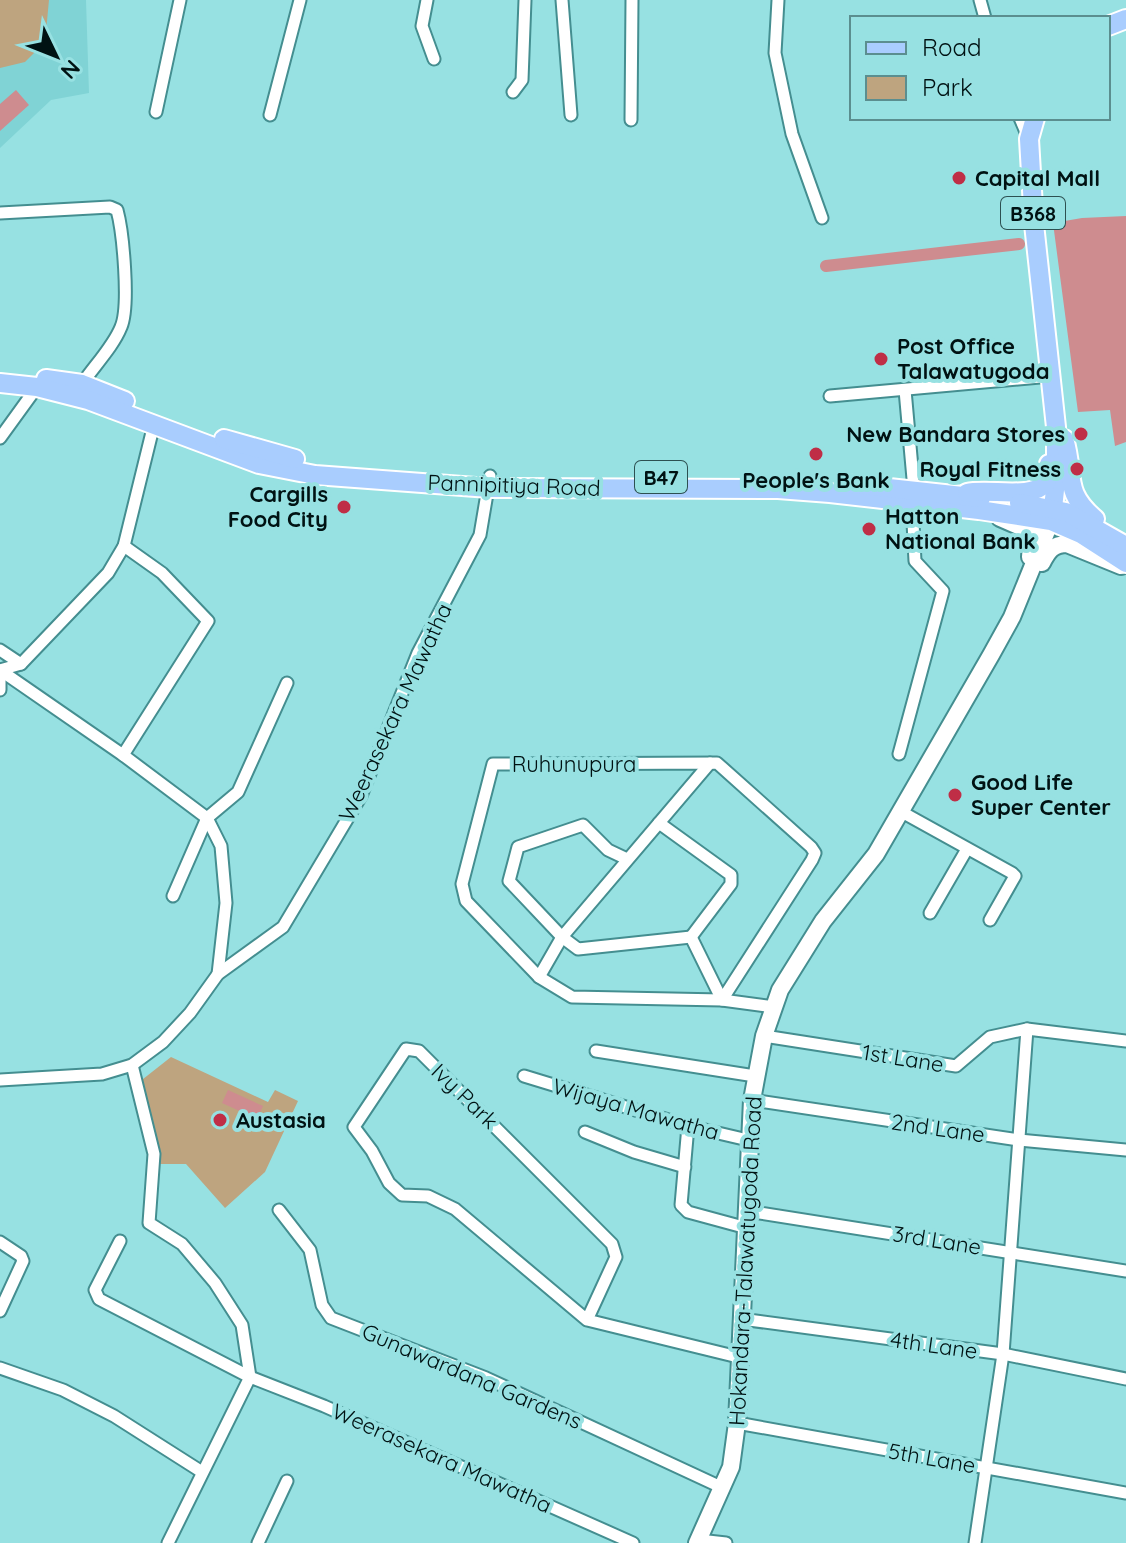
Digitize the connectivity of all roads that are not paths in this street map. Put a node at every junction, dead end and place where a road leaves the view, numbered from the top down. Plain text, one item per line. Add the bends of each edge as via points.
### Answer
1 (180, 0) edge
2 (300, 0) edge
3 (427, 0) edge
4 (525, 0) edge
5 (562, 0) edge
6 (632, 0) edge
7 (778, 0) edge
8 (434, 59) dead end
9 (513, 92) dead end
10 (156, 112) dead end
11 (270, 115) dead end
12 (571, 115) dead end
13 (631, 120) dead end
14 (1021, 120) edge
15 (1034, 120) edge
16 (1029, 139) junction
17 (0, 213) edge
18 (822, 218) dead end
19 (0, 373) edge
20 (1051, 376) junction
21 (0, 383) edge
22 (82, 384) junction
23 (37, 387) junction
24 (905, 390) junction
25 (830, 396) dead end
26 (1055, 409) junction
27 (154, 424) junction
28 (0, 438) edge
29 (489, 482) junction
30 (957, 495) junction
31 (913, 496) junction
32 (979, 510) junction
33 (1052, 514) junction
34 (1123, 544) edge
35 (124, 546) junction
36 (1126, 565) edge
37 (1022, 594) junction
38 (0, 650) edge
39 (21, 664) junction
40 (0, 670) edge
41 (287, 683) dead end
42 (0, 690) edge
43 (899, 754) dead end
44 (123, 755) junction
45 (710, 763) junction
46 (900, 811) junction
47 (207, 818) junction
48 (659, 823) junction
49 (967, 849) junction
50 (627, 859) junction
51 (173, 896) dead end
52 (930, 913) dead end
53 (990, 920) dead end
54 (562, 937) junction
55 (691, 937) junction
56 (218, 974) junction
57 (539, 977) junction
58 (722, 1000) junction
59 (774, 1007) junction
60 (1027, 1029) junction
61 (764, 1036) junction
62 (1126, 1041) edge
63 (596, 1051) dead end
64 (132, 1065) junction
65 (524, 1076) dead end
66 (755, 1076) junction
67 (0, 1080) edge
68 (752, 1100) junction
69 (688, 1126) junction
70 (585, 1132) dead end
71 (748, 1140) junction
72 (1019, 1140) junction
73 (1126, 1150) edge
74 (685, 1167) junction
75 (279, 1210) dead end
76 (747, 1220) junction
77 (120, 1241) dead end
78 (0, 1242) edge
79 (1010, 1251) junction
80 (1126, 1271) edge
81 (0, 1311) edge
82 (741, 1319) junction
83 (587, 1320) junction
84 (1003, 1354) junction
85 (738, 1357) junction
86 (0, 1368) edge
87 (250, 1377) junction
88 (1126, 1379) edge
89 (737, 1423) junction
90 (986, 1468) junction
91 (202, 1472) junction
92 (287, 1481) dead end
93 (723, 1488) junction
94 (1126, 1493) edge
95 (698, 1542) edge
96 (168, 1543) edge
97 (258, 1543) edge
98 (633, 1543) edge
99 (726, 1543) edge
100 (975, 1543) edge

1 - 10 street
2 - 11 street
3 - 8 street via 422,26
4 - 9 street via 522,80
5 - 12 street
6 - 13 street
7 - 18 street via 775,53 792,134
14 - 16 street
15 - 16 main road, B368
16 - 20 main road, B368
17 - 22 street via 117,210 123,231 124,314 121,327
19 - 22 main road, Pannipitiya Road / B47
20 - 24 street
20 - 26 main road, B368
21 - 23 main road, Pannipitiya Road / B47
22 - 29 main road, Pannipitiya Road / B47 via 268,453
23 - 27 main road, Pannipitiya Road / B47
23 - 28 street
24 - 25 street
24 - 31 street
26 - 30 main road via 1049,474 1041,489
26 - 33 main road, B368
26 - 34 main road via 1074,497
27 - 29 main road, Pannipitiya Road / B47 via 259,464 315,475
27 - 35 street
29 - 31 main road, Pannipitiya Road / B47 via 779,477
29 - 56 street, Weerasekara Mawatha via 480,535 418,653 361,796 283,927
30 - 31 main road, Pannipitiya Road / B47
30 - 33 main road, Pannipitiya Road / B47
31 - 32 main road, Pannipitiya Road / B47
31 - 43 street via 915,561 943,591
32 - 33 main road, Pannipitiya Road / B47
32 - 37 main road via 1032,532
33 - 34 main road, Pannipitiya Road / B47 via 1073,515
33 - 36 main road, Pannipitiya Road / B47
33 - 37 main road, Hokandara-Talawatugoda Road
35 - 39 street via 108,573
35 - 44 street via 162,573 208,621
36 - 37 main road via 1058,544
37 - 46 main road, Hokandara-Talawatugoda Road
38 - 39 street
39 - 40 street
40 - 42 street
40 - 44 street
41 - 47 street via 238,792
44 - 47 street
45 - 48 street
45 - 57 street, Ruhunupura via 493,764 462,884 466,901
45 - 58 street via 717,763 815,853
46 - 49 street
46 - 59 main road, Hokandara-Talawatugoda Road via 876,854 823,921
47 - 51 street
47 - 56 street via 221,846 226,903
48 - 50 street
48 - 55 street via 731,875 731,884
49 - 52 street
49 - 53 street via 1015,876
50 - 54 street
50 - 54 street via 608,850 583,825 518,847 509,881
54 - 55 street via 578,949
54 - 57 street
55 - 58 street
56 - 64 street, Weerasekara Mawatha via 190,1013
57 - 58 street, Ruhunupura via 572,997
58 - 59 street, Ruhunupura
59 - 61 main road, Hokandara-Talawatugoda Road
60 - 61 street, 1st Lane via 990,1037 956,1066
60 - 62 street, 1st Lane
60 - 72 street
61 - 66 main road, Hokandara-Talawatugoda Road
63 - 66 street
64 - 67 street, Weerasekara Mawatha via 102,1074
64 - 87 street via 154,1154 149,1223 182,1244 215,1283 242,1325
65 - 69 street, Wijaya Mawatha
66 - 68 main road, Hokandara-Talawatugoda Road
68 - 71 main road, Hokandara-Talawatugoda Road
68 - 72 street, 2nd Lane
69 - 71 street, Wijaya Mawatha
69 - 74 street
70 - 74 street
71 - 76 main road, Hokandara-Talawatugoda Road
72 - 73 street, 2nd Lane
72 - 79 street
74 - 76 street, 3rd Lane via 681,1205 688,1212
75 - 93 street, Gunawardana Gardens via 310,1250 322,1305 331,1318 486,1378
76 - 79 street, 3rd Lane
76 - 82 main road, Hokandara-Talawatugoda Road
77 - 87 street, Weerasekara Mawatha via 95,1290 99,1299
78 - 81 street via 23,1261
79 - 80 street, 3rd Lane
79 - 84 street
82 - 84 street, 4th Lane
82 - 85 main road, Hokandara-Talawatugoda Road
83 - 83 street, Ivy Park via 616,1257 612,1244 419,1051 406,1049 354,1127 389,1183 402,1195 428,1196 455,1209
83 - 85 street, Ivy Park
84 - 88 street, 4th Lane
84 - 90 street
85 - 89 main road, Hokandara-Talawatugoda Road
86 - 91 street via 63,1390 114,1416
87 - 91 street
87 - 98 street, Weerasekara Mawatha
89 - 90 street, 5th Lane
89 - 93 main road, Hokandara-Talawatugoda Road
90 - 94 street, 5th Lane
90 - 100 street
91 - 96 street
92 - 97 street
93 - 95 main road, Hokandara-Talawatugoda Road
95 - 99 street

